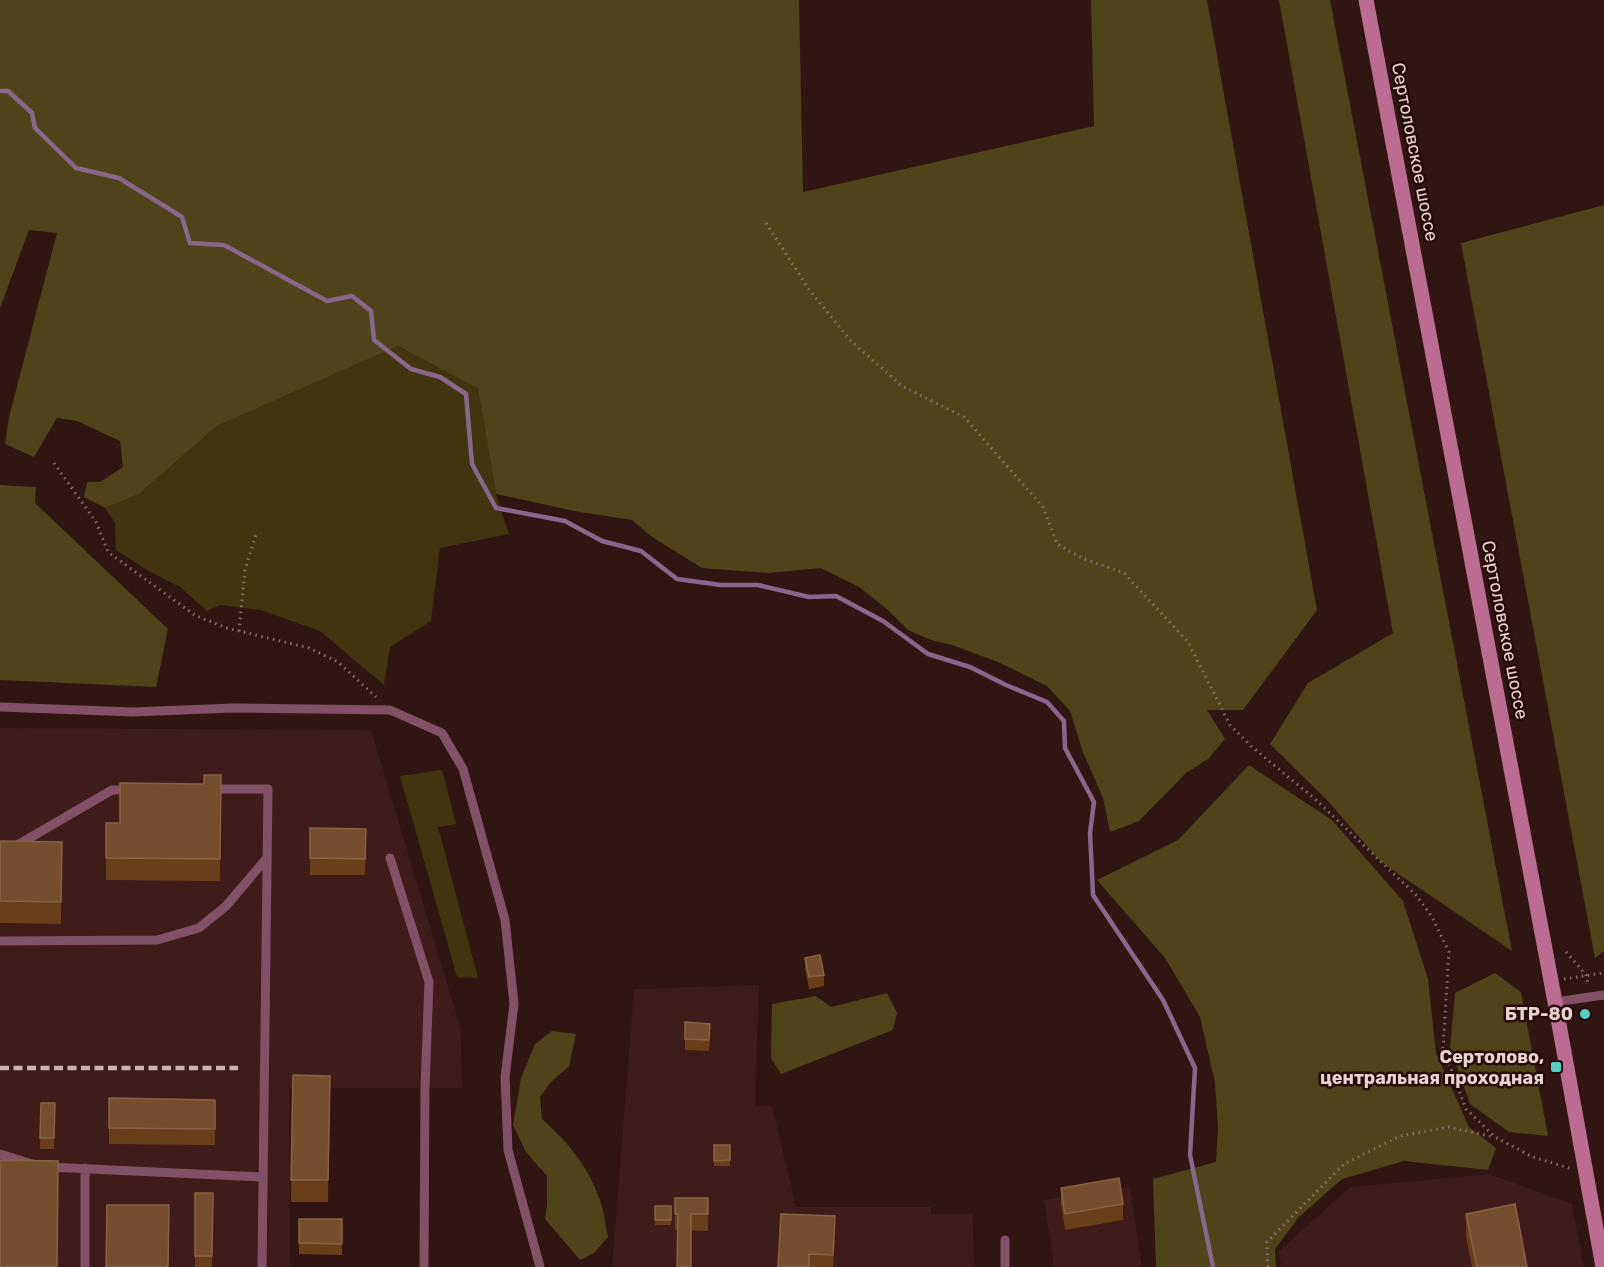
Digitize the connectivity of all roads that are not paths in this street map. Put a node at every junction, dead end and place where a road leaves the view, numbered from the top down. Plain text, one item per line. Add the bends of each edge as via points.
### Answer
1 (1366, 0) edge
2 (0, 707) edge
3 (196, 789) edge
4 (148, 790) edge
5 (0, 850) edge
6 (390, 858) dead end
7 (266, 859) junction
8 (0, 940) edge
9 (1604, 995) edge
10 (1555, 1002) junction
11 (0, 1154) edge
12 (85, 1168) junction
13 (262, 1177) junction
14 (1005, 1240) dead end
15 (85, 1267) edge
16 (262, 1267) edge
17 (424, 1267) edge
18 (540, 1267) edge
19 (1005, 1267) edge
20 (1603, 1267) edge

1 - 10 main road, Сертоловское шоссе
2 - 18 lane via 133,712 233,708 390,710 442,733 463,769 505,920 514,1004 505,1077 508,1150
3 - 7 lane via 268,789
4 - 5 lane via 112,790 9,850
6 - 17 lane via 429,982
7 - 8 lane via 226,906 199,928 157,940
7 - 13 lane
9 - 10 lane
10 - 20 main road, Сертоловское шоссе
11 - 12 lane via 39,1166
12 - 13 lane
12 - 15 lane
13 - 16 lane
14 - 19 lane

